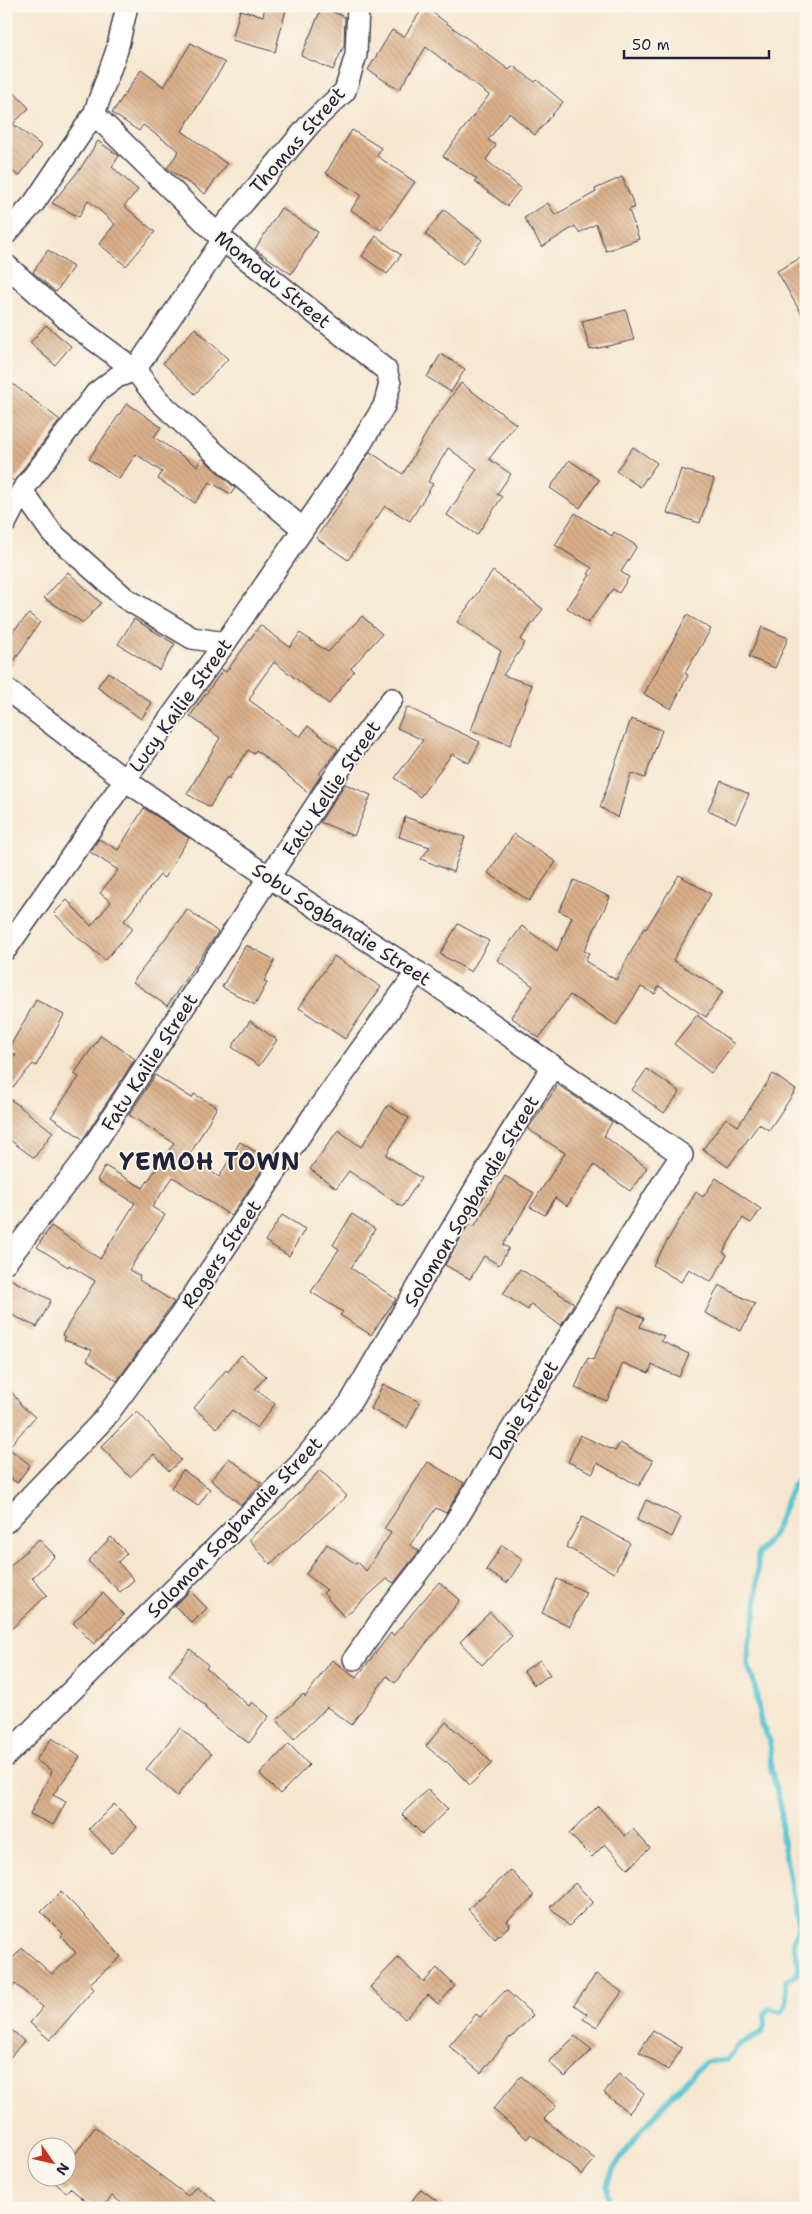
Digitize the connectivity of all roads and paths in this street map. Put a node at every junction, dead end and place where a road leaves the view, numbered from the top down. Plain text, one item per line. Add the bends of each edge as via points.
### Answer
1 (127, 6) edge
2 (358, 6) edge
3 (94, 114) junction
4 (6, 234) edge
5 (220, 237) junction
6 (6, 265) edge
7 (135, 370) junction
8 (352, 458) joint
9 (22, 491) junction
10 (6, 522) edge
11 (303, 529) junction
12 (225, 643) junction
13 (6, 688) edge
14 (392, 699) dead end
15 (125, 780) junction
16 (270, 878) junction
17 (6, 949) edge
18 (417, 972) junction
19 (553, 1066) junction
20 (682, 1155) joint
21 (6, 1262) edge
22 (6, 1522) edge
23 (354, 1659) dead end
24 (6, 1756) edge

1 - 3 street via 117,50
2 - 5 street, Thomas Street via 356,55 344,90 310,124
3 - 4 street via 34,203
3 - 5 street, Momodu Street
5 - 7 street, Thomas Street
5 - 8 street, Momodu Street via 386,370 390,384 384,406
6 - 7 street via 70,322
7 - 9 street via 117,377 96,393
7 - 11 street via 159,401
8 - 11 street, Lucy Kailie Street
9 - 10 street
9 - 12 street via 52,533 124,598 192,638
11 - 12 street, Lucy Kailie Street
12 - 15 street, Lucy Kailie Street
13 - 15 street, Sobu Sogbandie Street
14 - 16 street, Fatu Kellie Street via 345,761
15 - 16 street, Sobu Sogbandie Street
15 - 17 street, Lucy Kailie Street
16 - 18 street, Sobu Sogbandie Street
16 - 21 street, Fatu Kailie Street via 84,1160
18 - 19 street, Sobu Sogbandie Street
18 - 22 street, Rogers Street via 313,1116 179,1317 105,1418
19 - 20 street, Sobu Sogbandie Street
19 - 24 street, Solomon Sogbandie Street via 478,1184 350,1403 299,1465
20 - 23 street, Dapie Street via 446,1535

